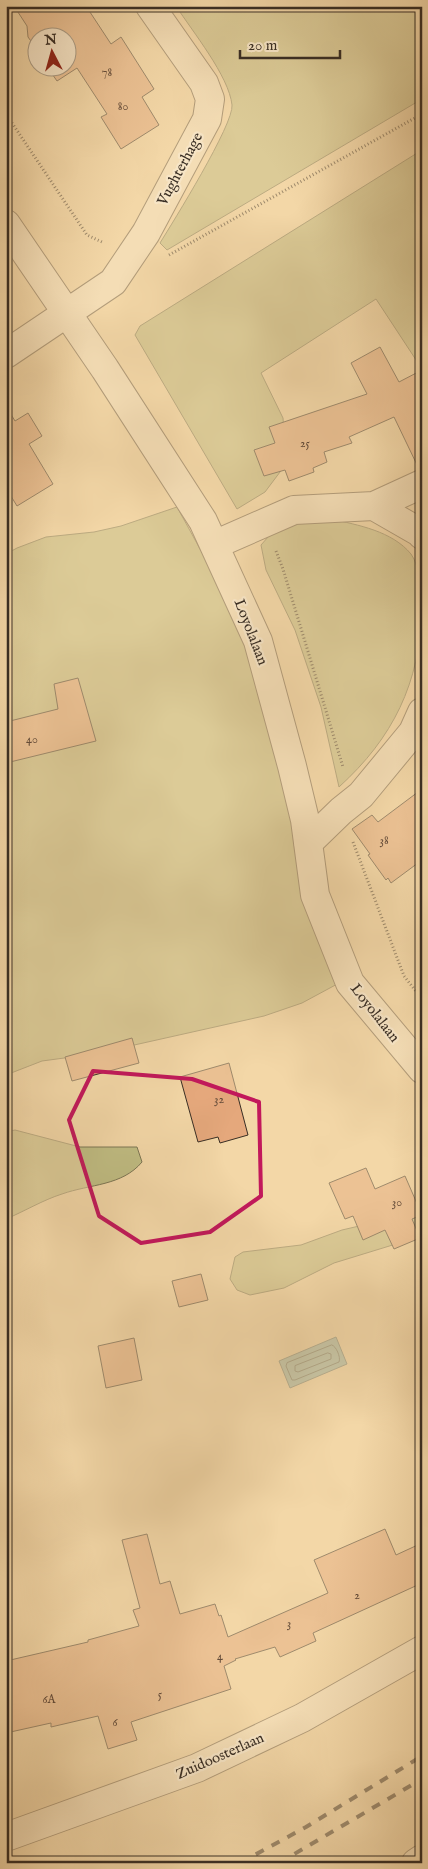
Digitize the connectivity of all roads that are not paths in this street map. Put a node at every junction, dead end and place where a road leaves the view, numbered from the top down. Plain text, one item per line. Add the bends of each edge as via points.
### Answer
1 (150, 6) edge
2 (6, 224) edge
3 (66, 313) junction
4 (6, 354) edge
5 (422, 484) edge
6 (374, 506) junction
7 (422, 535) edge
8 (214, 545) junction
9 (422, 712) edge
10 (308, 843) junction
11 (422, 1069) edge
12 (422, 1650) edge
13 (6, 1837) edge
14 (422, 1859) edge
15 (416, 1863) edge

1 - 3 street, Vughterhage via 204,83 210,99 207,119 146,233 113,282
2 - 3 street, Loyolalaan
3 - 4 street, Vughterhage
3 - 8 street, Loyolalaan via 203,521
5 - 6 street
6 - 7 street
6 - 8 street via 294,510
8 - 10 street, Loyolalaan via 258,641 292,766
9 - 10 street via 413,732 361,795
10 - 11 street, Loyolalaan via 315,895 350,982
12 - 13 street, Zuidoosterlaan via 302,1718 197,1768
14 - 15 street

